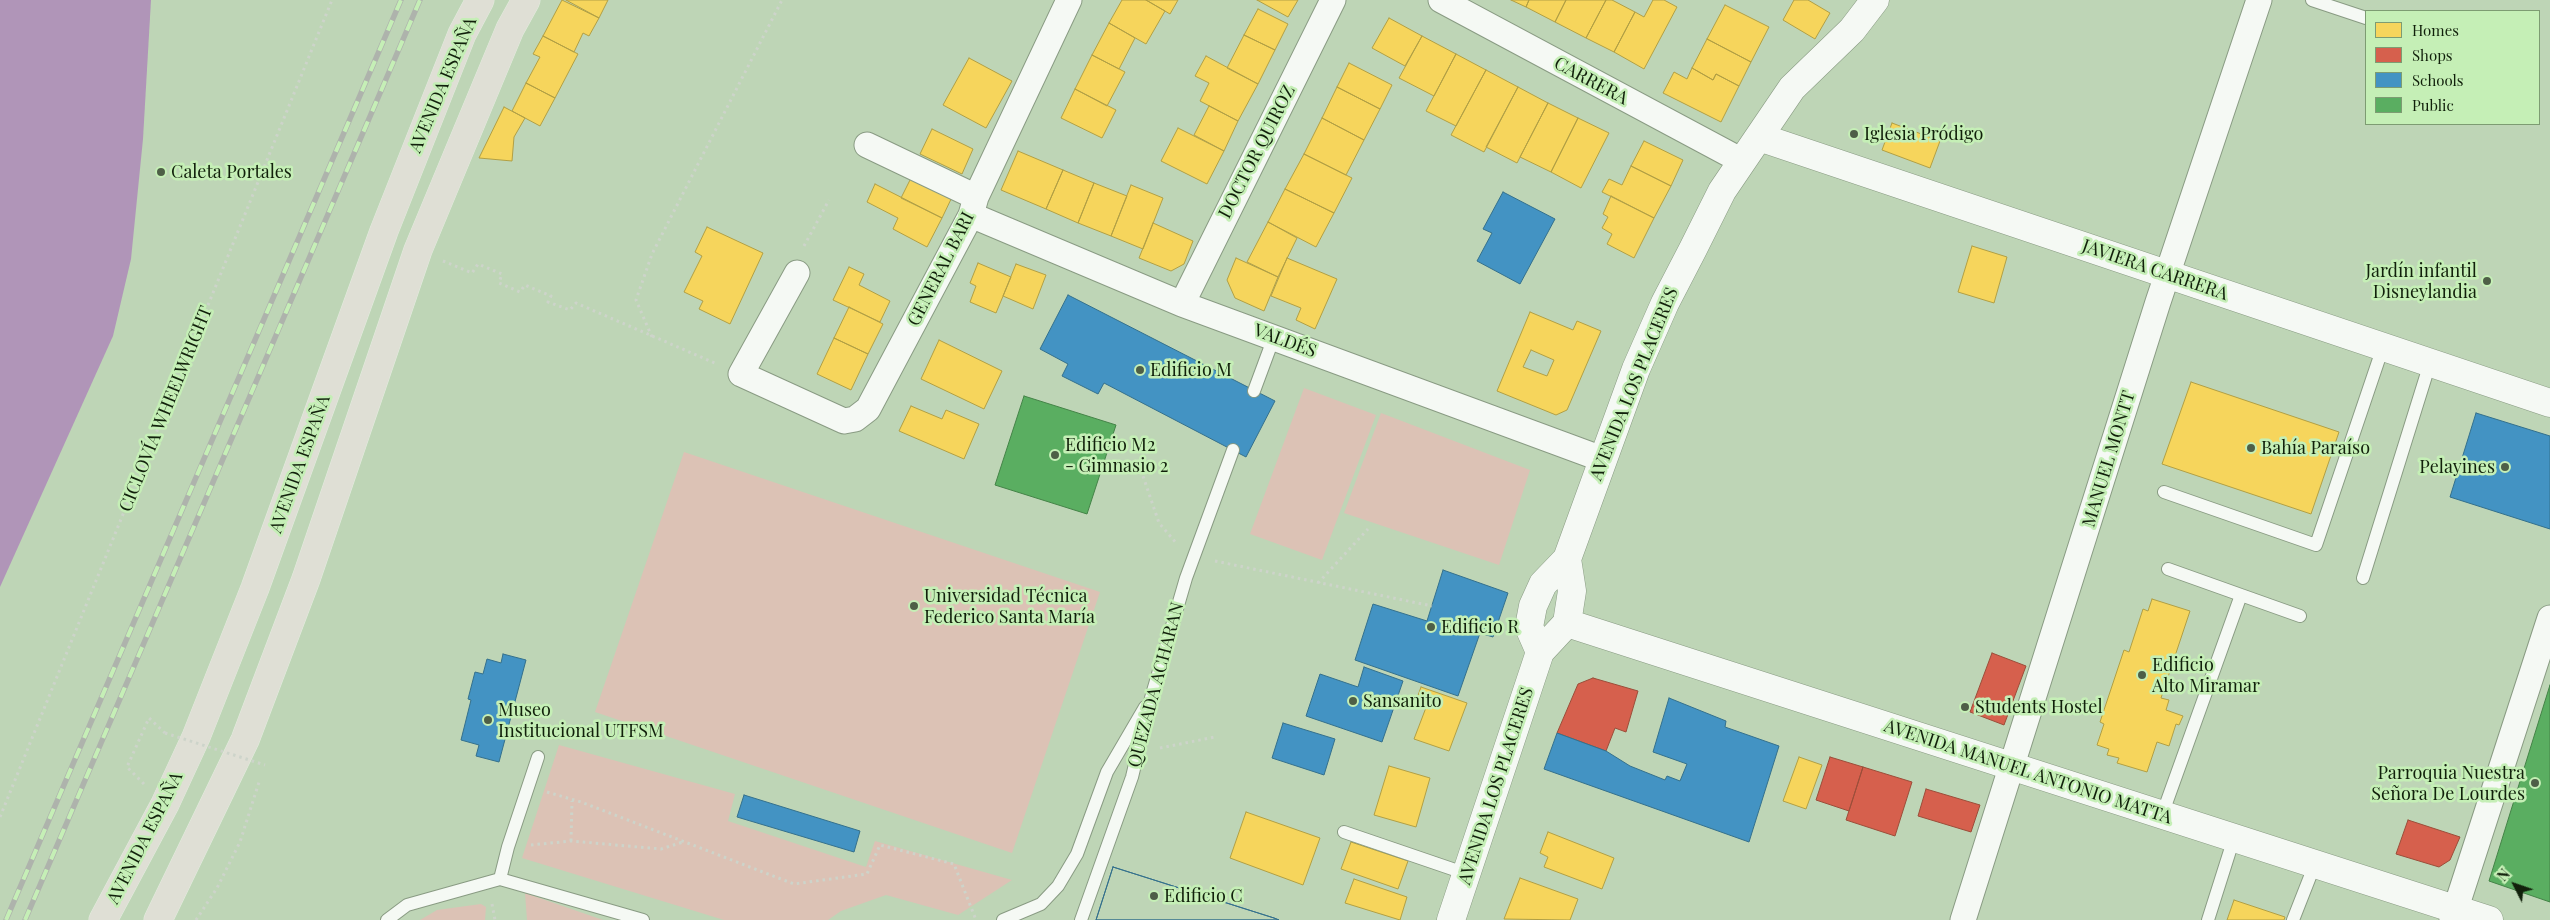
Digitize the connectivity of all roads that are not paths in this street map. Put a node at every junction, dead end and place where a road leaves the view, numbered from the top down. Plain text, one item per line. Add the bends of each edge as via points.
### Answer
1 (480, 0) edge
2 (526, 0) edge
3 (1069, 0) edge
4 (1333, 0) edge
5 (1441, 0) edge
6 (1875, 0) edge
7 (2259, 0) edge
8 (2312, 0) edge
9 (2365, 18) edge
10 (1759, 137) junction
11 (867, 145) dead end
12 (1742, 161) junction
13 (974, 206) junction
14 (797, 273) road end
15 (2169, 275) junction
16 (1182, 304) junction
17 (1274, 337) junction
18 (2383, 347) junction
19 (2430, 363) junction
20 (1254, 391) dead end
21 (2550, 403) edge
22 (1233, 450) dead end
23 (1602, 459) junction
24 (2164, 492) dead end
25 (1567, 560) junction
26 (2168, 568) dead end
27 (2363, 578) dead end
28 (2241, 595) junction
29 (2300, 616) dead end
30 (2550, 618) edge
31 (1567, 623) junction
32 (1540, 652) junction
33 (1151, 698) junction
34 (538, 757) dead end
35 (2012, 768) junction
36 (2162, 815) junction
37 (1344, 832) dead end
38 (2234, 838) junction
39 (2315, 864) junction
40 (1467, 874) junction
41 (500, 879) junction
42 (2453, 914) edge
43 (102, 920) edge
44 (158, 920) edge
45 (386, 920) edge
46 (643, 920) edge
47 (1003, 920) edge
48 (1081, 920) edge
49 (1451, 920) edge
50 (1963, 920) edge
51 (2208, 920) edge
52 (2294, 920) edge
53 (2489, 920) edge

1 - 43 main road, AVENIDA ESPAÑA via 462,34 384,231 256,588 196,737 165,804
2 - 44 main road via 510,28 418,250 306,579 245,740
3 - 13 street, GENERAL BARI
4 - 16 street, DOCTOR QUIROZ
5 - 12 street, CARRERA
6 - 10 main road, AVENIDA LOS PLACERES via 1852,30 1792,88
7 - 15 street, MANUEL MONTT
8 - 9 lane
10 - 12 main road, AVENIDA LOS PLACERES
10 - 15 main road, JAVIERA CARRERA
11 - 13 street, VALDÉS
12 - 23 main road, AVENIDA LOS PLACERES via 1722,192 1665,303
13 - 14 street, GENERAL BARI via 868,409 855,419 844,421 741,374
13 - 16 street, VALDÉS
15 - 18 main road, JAVIERA CARRERA
15 - 35 street, MANUEL MONTT
16 - 17 street, VALDÉS
17 - 20 lane
17 - 23 street, VALDÉS
18 - 19 main road, JAVIERA CARRERA
18 - 24 lane via 2316,545
19 - 21 main road, JAVIERA CARRERA
19 - 27 lane
22 - 33 lane, QUEZADA ACHARAN via 1194,554
23 - 25 main road, AVENIDA LOS PLACERES
25 - 31 main road, AVENIDA LOS PLACERES via 1572,591
25 - 32 main road, AVENIDA LOS PLACERES via 1543,584 1532,610 1529,627
26 - 28 lane
28 - 29 lane
28 - 36 lane
30 - 42 street
31 - 32 main road, AVENIDA LOS PLACERES
31 - 35 main road, AVENIDA MANUEL ANTONIO MATTA
32 - 40 main road, AVENIDA LOS PLACERES
33 - 47 lane via 1107,772 1077,854 1058,886 1041,904
33 - 48 lane, QUEZADA ACHARAN via 1132,777
34 - 41 lane
35 - 36 main road, AVENIDA MANUEL ANTONIO MATTA
35 - 50 street, MANUEL MONTT
36 - 38 main road, AVENIDA MANUEL ANTONIO MATTA
37 - 40 lane
38 - 39 main road, AVENIDA MANUEL ANTONIO MATTA
38 - 51 lane
39 - 42 main road, AVENIDA MANUEL ANTONIO MATTA
39 - 52 lane
40 - 49 main road, AVENIDA LOS PLACERES
41 - 45 lane via 407,905
41 - 46 lane
42 - 53 main road, AVENIDA MANUEL ANTONIO MATTA

